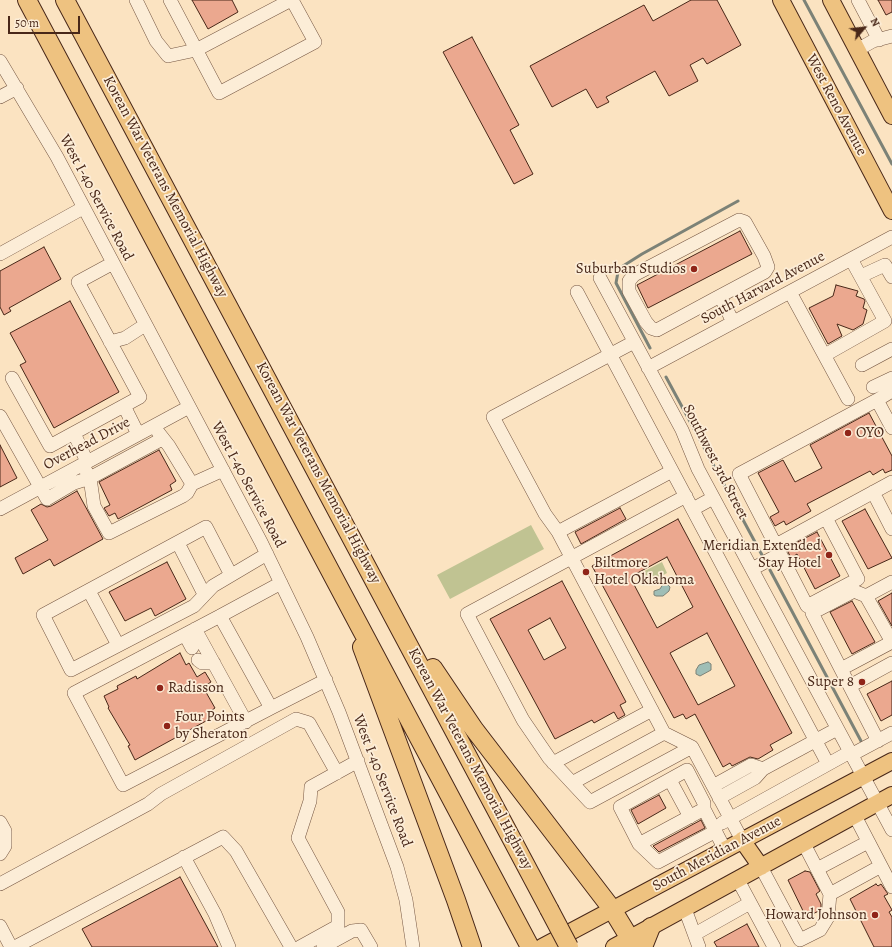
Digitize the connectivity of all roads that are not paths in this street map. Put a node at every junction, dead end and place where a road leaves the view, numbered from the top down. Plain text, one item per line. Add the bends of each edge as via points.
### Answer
1 (27, 0) edge
2 (65, 0) edge
3 (136, 0) edge
4 (170, 0) edge
5 (291, 0) edge
6 (781, 0) edge
7 (831, 0) edge
8 (858, 0) edge
9 (892, 36) edge
10 (880, 40) junction
11 (196, 50) junction
12 (857, 50) junction
13 (0, 61) edge
14 (17, 88) junction
15 (0, 97) edge
16 (890, 109) edge
17 (83, 208) junction
18 (892, 211) edge
19 (892, 237) edge
20 (0, 254) edge
21 (851, 258) junction
22 (113, 263) junction
23 (861, 276) junction
24 (892, 277) edge
25 (600, 278) dead end
26 (577, 292) dead end
27 (790, 292) junction
28 (720, 296) junction
29 (889, 320) edge
30 (733, 322) junction
31 (142, 328) junction
32 (110, 342) junction
33 (634, 342) junction
34 (892, 349) edge
35 (610, 354) junction
36 (825, 356) junction
37 (862, 365) dead end
38 (648, 368) junction
39 (12, 378) dead end
40 (892, 378) edge
41 (892, 391) edge
42 (875, 394) junction
43 (848, 399) dead end
44 (124, 406) junction
45 (189, 407) junction
46 (0, 416) edge
47 (154, 426) junction
48 (892, 428) edge
49 (74, 433) junction
50 (138, 434) junction
51 (162, 439) junction
52 (84, 463) junction
53 (222, 470) junction
54 (672, 470) junction
55 (90, 478) junction
56 (892, 482) edge
57 (192, 484) junction
58 (39, 487) junction
59 (873, 492) junction
60 (686, 496) junction
61 (713, 498) junction
62 (0, 509) edge
63 (693, 509) junction
64 (826, 518) junction
65 (892, 529) edge
66 (558, 532) junction
67 (178, 543) junction
68 (778, 550) junction
69 (267, 554) junction
70 (571, 558) junction
71 (752, 569) junction
72 (231, 575) junction
73 (892, 582) edge
74 (282, 583) junction
75 (380, 589) junction
76 (342, 590) junction
77 (89, 591) junction
78 (204, 594) junction
79 (866, 596) junction
80 (220, 616) junction
81 (190, 632) junction
82 (892, 642) edge
83 (118, 645) junction
84 (214, 663) junction
85 (892, 663) edge
86 (841, 669) junction
87 (326, 680) junction
88 (850, 686) junction
89 (271, 708) junction
90 (652, 710) junction
91 (246, 722) junction
92 (837, 729) junction
93 (664, 733) junction
94 (892, 733) edge
95 (816, 741) junction
96 (878, 741) junction
97 (692, 747) junction
98 (850, 754) junction
99 (358, 761) junction
100 (892, 761) edge
101 (553, 763) junction
102 (828, 764) junction
103 (763, 769) junction
104 (337, 773) junction
105 (863, 777) junction
106 (670, 780) junction
107 (572, 783) junction
108 (713, 786) junction
109 (892, 795) edge
110 (719, 798) junction
111 (878, 804) junction
112 (704, 809) junction
113 (854, 816) junction
114 (690, 817) junction
115 (730, 818) junction
116 (0, 822) edge
117 (715, 829) junction
118 (892, 830) edge
119 (742, 840) junction
120 (868, 842) junction
121 (639, 844) junction
122 (804, 844) junction
123 (725, 850) junction
124 (0, 854) edge
125 (184, 857) junction
126 (761, 867) junction
127 (817, 869) junction
128 (888, 877) edge
129 (738, 880) junction
130 (0, 884) edge
131 (830, 894) junction
132 (750, 903) junction
133 (684, 909) junction
134 (612, 910) junction
135 (0, 926) edge
136 (651, 927) joint
137 (695, 934) junction
138 (636, 944) edge
139 (10, 947) edge
140 (15, 947) edge
141 (229, 947) edge
142 (291, 947) edge
143 (300, 947) edge
144 (323, 947) edge
145 (371, 947) edge
146 (413, 947) edge
147 (472, 947) edge
148 (530, 947) edge
149 (542, 947) edge
150 (569, 947) edge
151 (614, 947) edge
152 (699, 947) edge
153 (774, 947) edge

1 - 76 highway
2 - 75 highway, Korean War Veterans Memorial Highway
3 - 11 street via 156,41 168,56
4 - 11 street
5 - 11 street
5 - 11 street via 315,42 219,93
6 - 18 main road, West Reno Avenue
7 - 12 main road
8 - 10 street
9 - 10 street
10 - 12 street
12 - 16 main road
13 - 14 street, West I-40 Service Road
14 - 15 street
14 - 17 street, West I-40 Service Road
17 - 20 street
17 - 22 street, West I-40 Service Road
19 - 21 street, South Harvard Avenue
21 - 23 street
21 - 27 street, South Harvard Avenue
22 - 31 street, West I-40 Service Road
22 - 32 street via 78,282
23 - 24 street via 885,265
23 - 29 street
25 - 33 street, Southwest 3rd Street
26 - 35 street
27 - 30 street, South Harvard Avenue
27 - 36 street
28 - 28 street via 765,272 768,267 745,222 739,220 634,275 629,281 630,291 646,322 657,330
28 - 30 street
29 - 36 street
30 - 38 street, South Harvard Avenue
31 - 32 street via 125,338
31 - 45 street, West I-40 Service Road
32 - 44 street via 140,397
33 - 35 street
33 - 38 street, Southwest 3rd Street
34 - 37 street
35 - 54 street
35 - 66 street via 493,417 545,514
36 - 43 street
38 - 61 street, Southwest 3rd Street via 682,430
39 - 49 street via 50,446
40 - 42 street
41 - 42 street
42 - 48 street
42 - 68 street via 739,474
44 - 49 street
44 - 50 street
45 - 47 street, Overhead Drive
45 - 53 street, West I-40 Service Road
46 - 58 street
47 - 50 street, Overhead Drive
47 - 51 street
49 - 52 street
50 - 52 street, Overhead Drive
51 - 55 street
51 - 57 street
52 - 55 street
52 - 58 street, Overhead Drive
53 - 57 street
53 - 69 street, West I-40 Service Road
54 - 60 street
54 - 66 street
55 - 57 street via 94,506 109,533 183,496
55 - 58 street via 74,483 46,499
56 - 59 street
58 - 62 street, Overhead Drive
59 - 64 street
59 - 65 street
60 - 63 street
60 - 70 street
61 - 63 street
61 - 71 street, Southwest 3rd Street
63 - 95 street
64 - 68 street
64 - 68 street via 858,579 807,606
66 - 70 street
67 - 72 street via 206,527
67 - 77 street
67 - 78 street
68 - 71 street
69 - 72 street
69 - 74 street, West I-40 Service Road
70 - 90 street
70 - 101 street via 467,614 523,720
71 - 92 street, Southwest 3rd Street
72 - 78 street
73 - 79 street
74 - 80 street
74 - 87 street, West I-40 Service Road
75 - 134 highway via 474,729
75 - 150 highway, Korean War Veterans Memorial Highway, bridge
76 - 147 highway
76 - 148 highway
77 - 83 street
77 - 83 street via 43,616 72,670
78 - 83 street via 194,606
79 - 82 street
79 - 86 street via 854,591 812,613
80 - 81 street
80 - 89 street
81 - 84 street
81 - 84 street via 195,654 202,663
81 - 91 street via 74,693 123,785
82 - 86 street
84 - 91 street
85 - 88 street
86 - 88 street
87 - 89 street
87 - 99 street, West I-40 Service Road
88 - 96 street
89 - 91 street
90 - 93 street
90 - 101 street
92 - 95 street
92 - 98 street, Southwest 3rd Street
93 - 97 street
93 - 107 street
94 - 96 street
95 - 102 street
95 - 103 street
96 - 98 street
97 - 107 street via 590,802
97 - 108 street
98 - 102 street
98 - 105 street, Southwest 3rd Street
99 - 104 street
99 - 146 street, West I-40 Service Road via 402,882
100 - 105 main road, South Meridian Avenue
101 - 107 street
102 - 115 street
103 - 108 street via 752,765
103 - 110 street via 756,778
104 - 130 street via 309,723 296,719 161,794 148,804
104 - 143 street via 311,788 310,801 298,838 338,912 338,926
105 - 111 street, Southwest 3rd Street
105 - 119 main road, South Meridian Avenue
106 - 112 street via 687,770 704,803
106 - 114 street
106 - 121 street via 620,807
108 - 110 street
109 - 111 main road
110 - 115 street
111 - 113 main road
111 - 118 street, Southwest 3rd Street
112 - 114 street
112 - 117 street
113 - 120 street
113 - 122 main road
114 - 121 street
115 - 117 street
115 - 119 street
116 - 124 street via 5,831 5,846
117 - 121 street via 658,862
117 - 123 street
119 - 123 main road, South Meridian Avenue
119 - 126 main road
120 - 127 street
120 - 128 street
122 - 126 main road
122 - 127 street
123 - 134 main road, South Meridian Avenue
125 - 140 street
125 - 141 street
125 - 142 street via 223,836 236,851
126 - 129 main road
126 - 131 street via 800,940 820,930 828,917
127 - 131 street
128 - 131 street
129 - 132 street
129 - 133 main road
132 - 137 street
132 - 153 street
133 - 136 main road
133 - 137 street
134 - 138 highway
134 - 149 main road, South Meridian Avenue
135 - 139 street
136 - 138 highway
137 - 152 street
138 - 151 main road
144 - 145 street via 352,931 362,930

